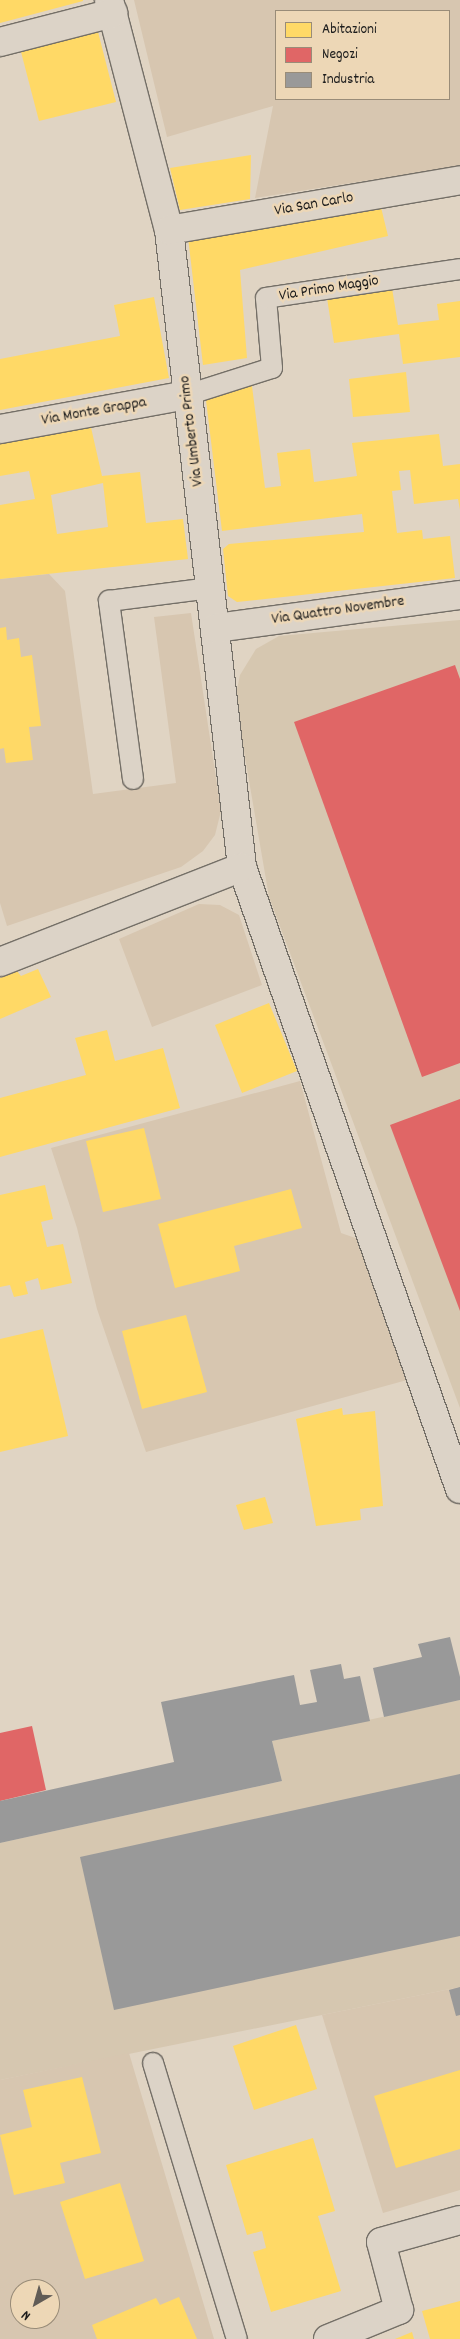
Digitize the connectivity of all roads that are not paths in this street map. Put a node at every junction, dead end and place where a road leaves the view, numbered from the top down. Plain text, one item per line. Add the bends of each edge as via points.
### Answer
1 (111, 6) edge
2 (0, 42) edge
3 (460, 180) edge
4 (168, 230) junction
5 (460, 269) edge
6 (187, 395) junction
7 (0, 429) edge
8 (210, 588) junction
9 (460, 594) edge
10 (216, 628) junction
11 (132, 779) dead end
12 (242, 867) junction
13 (0, 962) edge
14 (460, 1490) edge
15 (154, 2063) dead end
16 (460, 2220) edge
17 (237, 2339) edge
18 (328, 2339) edge

1 - 2 street
1 - 4 street, Via Umberto Primo
3 - 4 street, Via San Carlo
4 - 6 street, Via Umberto Primo
5 - 6 lane, Via Primo Maggio via 266,298 272,368
6 - 7 street, Via Monte Grappa
6 - 8 street, Via Umberto Primo
8 - 10 street, Via Umberto Primo
8 - 11 lane via 108,601
9 - 10 street, Via Quattro Novembre
10 - 12 street, Via Umberto Primo
12 - 13 street
12 - 14 street, Via Umberto Primo
15 - 17 lane
16 - 18 street via 381,2242 399,2310

